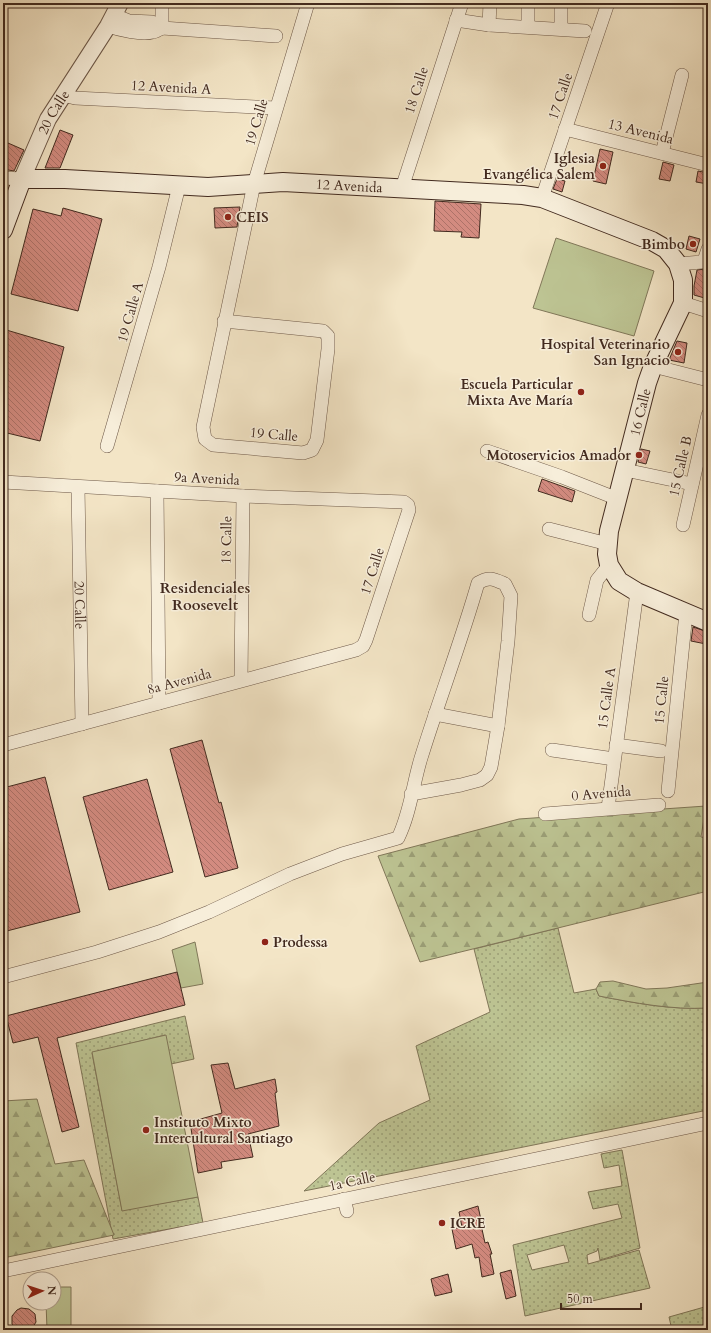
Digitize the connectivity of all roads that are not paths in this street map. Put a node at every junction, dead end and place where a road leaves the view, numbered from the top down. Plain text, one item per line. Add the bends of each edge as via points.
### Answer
1 (162, 3) edge
2 (308, 3) edge
3 (462, 3) edge
4 (490, 3) edge
5 (528, 3) edge
6 (561, 3) edge
7 (608, 3) edge
8 (114, 15) edge
9 (456, 20) junction
10 (489, 25) junction
11 (528, 27) junction
12 (162, 28) junction
13 (561, 29) junction
14 (585, 31) dead end
15 (276, 36) dead end
16 (682, 75) dead end
17 (63, 95) junction
18 (276, 108) junction
19 (566, 129) junction
20 (662, 153) junction
21 (708, 165) edge
22 (3, 178) edge
23 (22, 179) junction
24 (254, 184) junction
25 (179, 186) junction
26 (402, 188) junction
27 (542, 198) junction
28 (3, 230) edge
29 (708, 249) edge
30 (678, 264) junction
31 (683, 303) junction
32 (708, 311) edge
33 (224, 321) junction
34 (653, 366) junction
35 (708, 380) edge
36 (708, 415) edge
37 (107, 446) dead end
38 (487, 451) dead end
39 (625, 470) junction
40 (3, 482) edge
41 (692, 484) junction
42 (78, 487) junction
43 (157, 491) junction
44 (243, 496) junction
45 (618, 499) junction
46 (408, 505) joint
47 (683, 525) dead end
48 (549, 529) dead end
49 (608, 544) junction
50 (609, 565) junction
51 (637, 592) junction
52 (686, 613) junction
53 (589, 615) dead end
54 (708, 622) edge
55 (362, 646) joint
56 (241, 680) junction
57 (158, 703) junction
58 (435, 714) junction
59 (82, 724) junction
60 (498, 726) junction
61 (3, 745) edge
62 (616, 745) junction
63 (552, 750) dead end
64 (661, 751) dead end
65 (614, 759) junction
66 (668, 791) dead end
67 (411, 794) junction
68 (659, 805) dead end
69 (608, 808) junction
70 (545, 814) dead end
71 (3, 977) edge
72 (708, 1123) edge
73 (3, 1271) edge

1 - 12 street
2 - 18 street, 19 Calle
3 - 9 street, 18 Calle
4 - 10 street
5 - 11 street
6 - 13 street
7 - 19 street, 17 Calle
8 - 12 street via 119,30 152,33
8 - 17 street, 20 Calle
9 - 10 street
9 - 26 street, 18 Calle
10 - 11 street
11 - 13 street
12 - 15 street
13 - 14 street
16 - 20 street
17 - 18 street, 12 Avenida A via 75,98
17 - 23 street, 20 Calle via 48,119
18 - 24 street, 19 Calle
19 - 20 street, 13 Avenida
19 - 27 street, 17 Calle
20 - 21 street, 13 Avenida
22 - 23 street, 12 Avenida
23 - 25 main road, 12 Avenida
23 - 28 main road, 20 Calle
24 - 25 main road, 12 Avenida
24 - 26 main road, 12 Avenida via 283,182
24 - 33 street, 19 Calle
25 - 37 street, 19 Calle A via 159,267
26 - 27 main road, 12 Avenida
27 - 30 main road, 12 Avenida via 652,241 666,249
29 - 30 street via 702,262
30 - 31 main road, 16 Calle via 683,280
31 - 32 street
31 - 34 main road, 16 Calle
33 - 33 street, 19 Calle via 203,427 204,439 213,445 303,453 312,450 318,440 328,336 323,331
34 - 35 street
34 - 39 main road, 16 Calle
36 - 41 street, 15 Calle B
38 - 45 street
39 - 41 street
39 - 45 main road, 16 Calle
40 - 42 street, 9a Avenida
41 - 47 street, 15 Calle B
42 - 43 street, 9a Avenida
42 - 59 street, 20 Calle
43 - 44 street, 9a Avenida
43 - 57 street
44 - 46 street, 9a Avenida via 404,502
44 - 56 street, 18 Calle
45 - 49 main road, 16 Calle
46 - 55 street, 17 Calle via 410,510
48 - 49 street
49 - 50 main road, 16 Calle
50 - 51 main road via 619,581
50 - 53 street via 597,580
51 - 52 main road
51 - 62 street, 15 Calle A
52 - 54 main road
52 - 66 street, 15 Calle
55 - 56 street, 8a Avenida via 356,650
56 - 57 street, 8a Avenida
57 - 59 street, 8a Avenida
58 - 60 street
58 - 60 street via 478,584 484,579 494,579 505,584 511,596
58 - 67 street
59 - 61 street, 8a Avenida
60 - 67 street via 491,767 487,775 480,780 461,785
62 - 64 street
62 - 65 street, 15 Calle A
63 - 65 street
65 - 69 street, 15 Calle A
67 - 71 street via 398,838 342,854 159,932 97,952
68 - 69 street, 0 Avenida
69 - 70 street, 0 Avenida
72 - 73 street, 1a Calle via 345,1205

